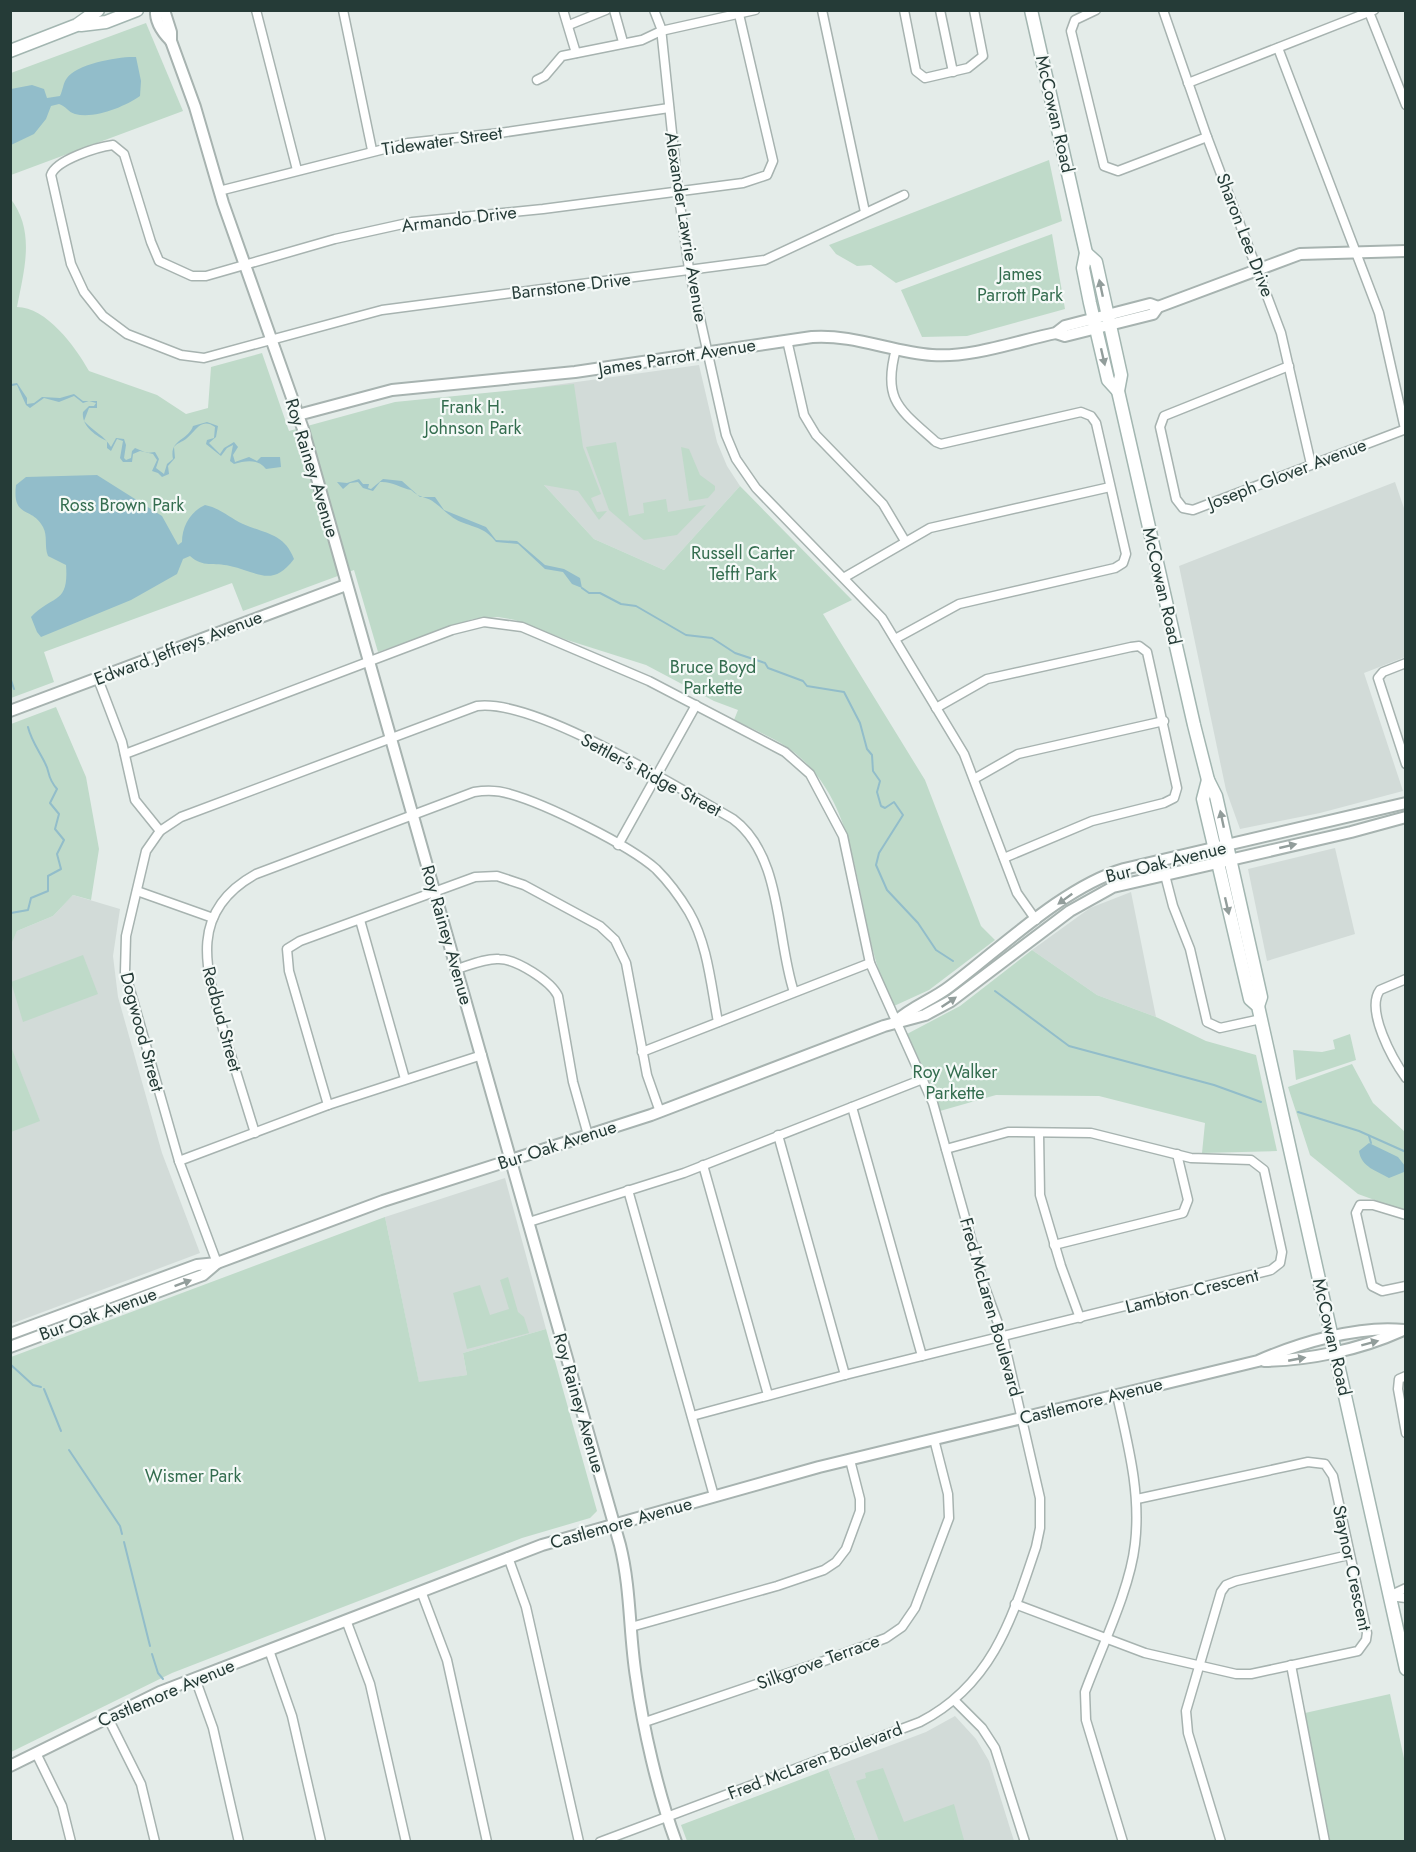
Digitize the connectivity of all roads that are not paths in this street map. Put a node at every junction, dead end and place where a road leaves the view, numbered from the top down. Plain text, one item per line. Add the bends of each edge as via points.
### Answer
1 (98, 10) edge
2 (137, 10) edge
3 (156, 10) edge
4 (164, 10) edge
5 (256, 10) edge
6 (344, 10) edge
7 (563, 10) edge
8 (606, 10) edge
9 (614, 10) edge
10 (654, 10) edge
11 (754, 10) edge
12 (822, 10) edge
13 (904, 10) edge
14 (940, 10) edge
15 (974, 10) edge
16 (1031, 10) edge
17 (1096, 10) edge
18 (1163, 10) edge
19 (1372, 11) edge
20 (738, 12) edge
21 (77, 25) junction
22 (569, 26) junction
23 (661, 31) junction
24 (171, 41) junction
25 (623, 42) junction
26 (1278, 48) junction
27 (10, 51) edge
28 (576, 52) junction
29 (953, 72) junction
30 (537, 80) dead end
31 (1188, 82) junction
32 (1406, 105) edge
33 (669, 108) junction
34 (1207, 137) junction
35 (372, 150) junction
36 (297, 170) junction
37 (219, 190) junction
38 (678, 190) junction
39 (904, 195) dead end
40 (865, 212) junction
41 (1356, 251) junction
42 (1406, 251) edge
43 (1086, 253) junction
44 (244, 265) junction
45 (689, 269) junction
46 (1257, 269) junction
47 (1109, 321) junction
48 (1095, 324) junction
49 (271, 339) junction
50 (787, 340) junction
51 (896, 349) junction
52 (707, 353) junction
53 (1289, 366) junction
54 (1118, 391) junction
55 (298, 415) junction
56 (1405, 429) edge
57 (1311, 464) junction
58 (1110, 488) junction
59 (905, 541) junction
60 (845, 577) junction
61 (346, 585) junction
62 (895, 639) junction
63 (368, 662) junction
64 (1406, 663) edge
65 (98, 679) junction
66 (696, 705) junction
67 (936, 708) junction
68 (10, 711) edge
69 (1164, 721) junction
70 (391, 739) junction
71 (125, 754) junction
72 (1406, 764) edge
73 (656, 777) junction
74 (974, 779) junction
75 (1208, 780) junction
76 (1406, 803) edge
77 (413, 815) junction
78 (1406, 817) edge
79 (160, 831) junction
80 (618, 845) junction
81 (1227, 846) junction
82 (1214, 849) junction
83 (1004, 858) junction
84 (1231, 860) junction
85 (1217, 863) junction
86 (1165, 875) junction
87 (137, 891) junction
88 (435, 891) junction
89 (213, 918) junction
90 (360, 920) junction
91 (1036, 920) junction
92 (870, 963) junction
93 (457, 969) junction
94 (1406, 979) edge
95 (794, 992) junction
96 (1258, 1006) junction
97 (1261, 1019) junction
98 (718, 1022) junction
99 (895, 1022) junction
100 (642, 1052) junction
101 (482, 1055) junction
102 (1406, 1078) edge
103 (405, 1079) junction
104 (922, 1079) junction
105 (328, 1105) junction
106 (852, 1107) junction
107 (660, 1112) junction
108 (1039, 1132) junction
109 (255, 1133) junction
110 (588, 1135) junction
111 (778, 1135) junction
112 (946, 1149) junction
113 (1177, 1154) junction
114 (510, 1160) junction
115 (179, 1161) junction
116 (703, 1165) junction
117 (628, 1190) junction
118 (1406, 1215) edge
119 (530, 1222) junction
120 (1054, 1245) junction
121 (217, 1263) junction
122 (1406, 1286) edge
123 (1080, 1318) junction
124 (1405, 1330) edge
125 (10, 1334) edge
126 (1003, 1337) junction
127 (1331, 1338) junction
128 (10, 1347) edge
129 (1335, 1351) junction
130 (922, 1356) junction
131 (1258, 1360) junction
132 (844, 1375) junction
133 (1406, 1376) edge
134 (768, 1395) junction
135 (1117, 1395) junction
136 (692, 1416) junction
137 (1022, 1418) junction
138 (1406, 1433) edge
139 (934, 1439) junction
140 (850, 1460) junction
141 (714, 1496) junction
142 (1137, 1500) junction
143 (614, 1524) junction
144 (1349, 1556) junction
145 (508, 1557) junction
146 (1406, 1588) edge
147 (421, 1591) junction
148 (1389, 1596) junction
149 (1406, 1598) edge
150 (1015, 1604) junction
151 (346, 1620) junction
152 (631, 1627) junction
153 (1104, 1638) junction
154 (269, 1650) junction
155 (1291, 1665) junction
156 (1198, 1666) junction
157 (1406, 1670) edge
158 (195, 1678) junction
159 (955, 1701) junction
160 (107, 1716) junction
161 (645, 1722) junction
162 (36, 1753) junction
163 (10, 1766) edge
164 (668, 1816) junction
165 (71, 1842) edge
166 (155, 1842) edge
167 (239, 1842) edge
168 (321, 1842) edge
169 (406, 1842) edge
170 (487, 1842) edge
171 (579, 1842) edge
172 (600, 1842) edge
173 (676, 1842) edge
174 (1025, 1842) edge
175 (1123, 1842) edge
176 (1221, 1842) edge
177 (1325, 1842) edge

1 - 21 main road
2 - 21 main road via 106,22
3 - 24 street, Roy Rainey Avenue via 164,34
4 - 24 street, Roy Rainey Avenue
5 - 36 street
6 - 35 street
7 - 22 street
8 - 22 street
9 - 25 street
10 - 23 street, Alexander Lawrie Avenue
11 - 20 street
12 - 40 street
13 - 29 street via 916,71 925,78
14 - 29 street
15 - 29 street via 983,56 968,68
16 - 43 main road, McCowan Road
17 - 34 street via 1075,20 1071,31 1104,166 1118,171
18 - 31 street, Sharon Lee Drive
19 - 26 street
19 - 32 street
20 - 23 street
20 - 38 street, Armando Drive via 773,161 767,175 743,183
21 - 27 main road
22 - 28 street
23 - 25 street via 642,40
23 - 33 street, Alexander Lawrie Avenue
24 - 37 street, Roy Rainey Avenue
25 - 28 street
26 - 31 street
26 - 41 street
28 - 30 street via 558,58 546,76
31 - 34 street, Sharon Lee Drive
33 - 35 street, Tidewater Street
33 - 38 street, Alexander Lawrie Avenue
34 - 46 street, Sharon Lee Drive
35 - 36 street, Tidewater Street
36 - 37 street, Tidewater Street
37 - 44 street, Roy Rainey Avenue
38 - 44 street, Armando Drive via 412,222
38 - 45 street, Alexander Lawrie Avenue
39 - 40 street, Barnstone Drive
40 - 45 street, Barnstone Drive via 765,260
41 - 42 street, James Parrott Avenue
41 - 46 street, James Parrott Avenue via 1300,254
41 - 56 street via 1379,313
47 -> 43 main road, McCowan Road via 1096,262
43 - 48 main road, McCowan Road via 1083,268
44 - 49 street, Roy Rainey Avenue
44 - 49 street, Armando Drive via 199,277 159,261 127,160 119,148 104,146 52,170 51,181 74,273 89,299 111,324 127,334 196,358
45 - 49 street, Barnstone Drive via 567,288 435,301 382,310
45 - 52 street, Alexander Lawrie Avenue
46 - 47 street, James Parrott Avenue via 1158,307 1153,314
46 - 53 street, Sharon Lee Drive
47 - 48 street, James Parrott Avenue
47 - 54 main road, McCowan Road via 1121,375
48 - 51 street, James Parrott Avenue via 1065,326 1056,333 955,354 931,355
48 -> 54 main road, McCowan Road via 1108,380
49 - 55 street, Roy Rainey Avenue
50 - 51 street, James Parrott Avenue via 832,336
50 - 52 street, James Parrott Avenue
50 - 59 street via 807,423 883,504
51 - 58 street via 889,382 894,400 936,442 1086,413 1096,423
52 - 55 street, James Parrott Avenue via 575,372 392,390
52 - 60 street, Alexander Lawrie Avenue via 726,435 740,466 756,489
53 - 57 street, Sharon Lee Drive
53 - 57 street, Joseph Glover Avenue via 1164,416 1160,427 1176,499 1184,508 1193,510
54 - 75 main road, McCowan Road
55 - 61 street, Roy Rainey Avenue
56 - 57 street, Joseph Glover Avenue
58 - 59 street via 930,528
58 - 62 street via 1125,554 1119,567 959,604
59 - 60 street
60 - 62 street, Alexander Lawrie Avenue via 879,612
61 - 63 street, Roy Rainey Avenue
61 - 65 street, Edward Jeffreys Avenue
62 - 67 street, Alexander Lawrie Avenue
63 - 66 street, Fred McLaren Boulevard via 468,625 498,622 522,627 613,664
63 - 70 street, Roy Rainey Avenue
63 - 71 street, Fred McLaren Boulevard
64 - 72 street via 1378,678
65 - 68 street, Edward Jeffreys Avenue
65 - 71 street
66 - 73 street
66 - 92 street, Fred McLaren Boulevard via 785,752 810,774 846,842
67 - 69 street via 987,679 1138,646 1147,652
67 - 74 street, Alexander Lawrie Avenue
69 - 74 street via 1022,753
69 - 83 street via 1177,788 1170,801 1099,819
70 - 73 street, Settler's Ridge Street via 477,706 495,705 594,742
70 - 77 street, Roy Rainey Avenue
70 - 79 street, Dogwood Street via 181,817
71 - 79 street via 135,800
73 - 80 street
73 - 95 street, Settler's Ridge Street via 733,819 752,837 777,902
74 - 83 street, Alexander Lawrie Avenue
81 -> 75 main road, McCowan Road via 1216,796
75 - 82 main road, McCowan Road via 1203,799
76 - 81 street, Bur Oak Avenue
77 - 80 street, Redbud Street via 474,792 495,790 568,818
77 - 88 street, Roy Rainey Avenue
77 - 89 street, Redbud Street via 256,874 229,894
84 -> 78 street, Bur Oak Avenue
79 - 87 street, Dogwood Street via 146,851
80 - 98 street, Redbud Street via 655,868 690,914 702,941
81 - 82 street, Bur Oak Avenue
81 - 84 main road, McCowan Road
82 - 85 main road, McCowan Road
82 -> 91 street, Bur Oak Avenue via 1104,876
83 - 91 street, Alexander Lawrie Avenue via 1019,898
84 - 85 street, Bur Oak Avenue
84 - 96 main road, McCowan Road via 1261,997
85 - 86 street, Bur Oak Avenue
85 -> 96 main road, McCowan Road via 1250,999
86 - 97 street via 1190,949 1207,1022 1220,1028
99 -> 86 street, Bur Oak Avenue via 909,1021 943,1006 1097,894
87 - 89 street
87 - 115 street, Dogwood Street via 125,945 125,972
88 - 90 street
88 - 93 street, Roy Rainey Avenue
88 - 100 street via 475,877 504,877 600,926 615,940 626,963
89 - 109 street, Redbud Street via 206,952 208,979
90 - 103 street
90 - 105 street via 287,949 289,971
91 - 99 street, Bur Oak Avenue via 949,987
92 - 95 street
92 - 99 street, Fred McLaren Boulevard
93 - 101 street, Roy Rainey Avenue
93 - 110 street via 502,958 552,987 558,996 573,1082
94 - 102 street via 1380,990 1375,1001 1387,1049
95 - 98 street
96 - 97 main road, McCowan Road
97 - 127 main road, McCowan Road
98 - 100 street
99 - 104 street, Fred McLaren Boulevard
99 - 107 street, Bur Oak Avenue
100 - 107 street
101 - 103 street
101 - 114 street, Roy Rainey Avenue
103 - 105 street
104 - 106 street
104 - 112 street, Fred McLaren Boulevard
105 - 109 street
106 - 111 street
106 - 130 street
107 - 110 street, Bur Oak Avenue
108 - 112 street, Lambton Crescent via 1003,1133
108 - 113 street, Lambton Crescent via 1091,1133
108 - 120 street via 1039,1185
109 - 115 street
110 - 114 street, Bur Oak Avenue
111 - 116 street
111 - 132 street
112 - 126 street, Fred McLaren Boulevard via 984,1285
113 - 120 street via 1188,1200 1183,1213
113 - 123 street, Lambton Crescent via 1206,1160 1251,1160 1261,1166 1282,1252 1280,1263 1271,1270
114 - 119 street, Roy Rainey Avenue
114 - 121 street, Bur Oak Avenue via 382,1201
115 - 121 street, Dogwood Street
116 - 117 street
116 - 134 street
117 - 119 street
117 - 136 street
118 - 122 street via 1368,1203 1360,1205 1356,1213 1372,1286 1382,1291
119 - 143 street, Roy Rainey Avenue
120 - 123 street
121 - 125 street, Bur Oak Avenue via 196,1264
128 -> 121 street, Bur Oak Avenue via 192,1280
123 - 126 street, Lambton Crescent
124 - 127 street, Castlemore Avenue via 1373,1329
129 -> 124 street, Castlemore Avenue
126 - 130 street, Lambton Crescent
126 - 137 street, Fred McLaren Boulevard
127 - 129 main road, McCowan Road
127 - 131 street, Castlemore Avenue via 1286,1348
131 -> 129 street, Castlemore Avenue via 1287,1360
129 - 148 main road, McCowan Road
130 - 132 street, Lambton Crescent
131 - 135 street, Castlemore Avenue
132 - 134 street, Lambton Crescent
133 - 138 street via 1400,1379 1398,1389
134 - 136 street, Lambton Crescent
135 - 137 street, Castlemore Avenue
135 - 142 street
136 - 141 street
137 - 139 street, Castlemore Avenue
137 - 150 street, Fred McLaren Boulevard via 1041,1512 1036,1547
139 - 140 street, Castlemore Avenue
139 - 161 street, Silkgrove Terrace via 948,1494 949,1518 915,1608 902,1627 886,1638 824,1661
140 - 141 street, Castlemore Avenue
140 - 152 street via 860,1511 846,1549 836,1562 777,1586
141 - 143 street, Castlemore Avenue
142 - 144 street, Staynor Crescent via 1308,1462 1321,1463 1329,1467 1333,1476
142 - 153 street via 1130,1570
143 - 145 street, Castlemore Avenue
143 - 152 street, Roy Rainey Avenue via 625,1565
144 - 155 street, Staynor Crescent via 1366,1640 1358,1651
144 - 156 street via 1226,1585
145 - 147 street, Castlemore Avenue
145 - 171 street via 526,1607
146 - 148 street
147 - 151 street, Castlemore Avenue
147 - 170 street via 447,1660
148 - 149 street
148 - 157 main road, McCowan Road
150 - 153 street, Staynor Crescent
150 - 159 street, Fred McLaren Boulevard via 989,1662
151 - 154 street, Castlemore Avenue
151 - 169 street via 370,1684
152 - 161 street, Roy Rainey Avenue
153 - 156 street, Staynor Crescent
153 - 175 street via 1084,1704
154 - 158 street, Castlemore Avenue
154 - 168 street via 292,1716
155 - 156 street, Staynor Crescent via 1243,1675
155 - 177 street
156 - 176 street via 1186,1705 1186,1726
158 - 160 street, Castlemore Avenue
158 - 167 street via 213,1728
159 - 164 street, Fred McLaren Boulevard via 920,1722
159 - 174 street via 982,1728 995,1748
160 - 162 street, Castlemore Avenue
160 - 166 street via 141,1784
161 - 164 street, Roy Rainey Avenue
162 - 163 street, Castlemore Avenue
162 - 165 street via 62,1806
164 - 172 street, Fred McLaren Boulevard
164 - 173 street, Roy Rainey Avenue

